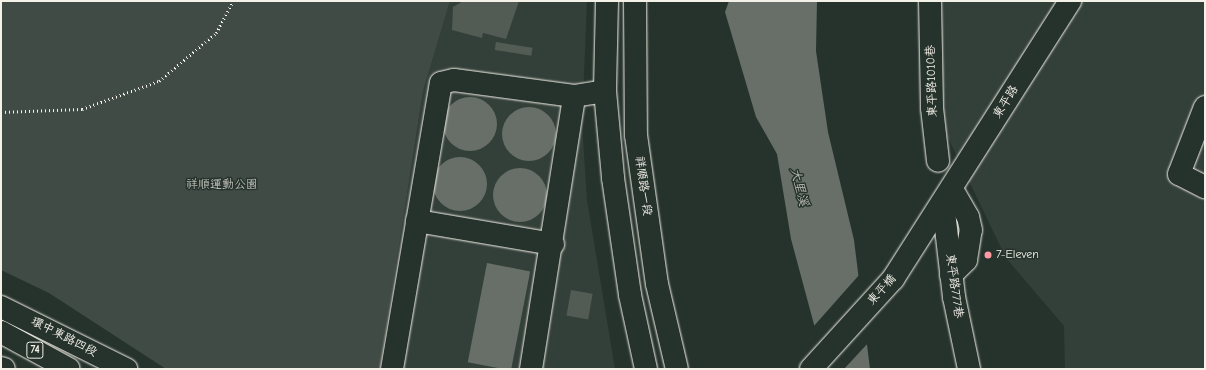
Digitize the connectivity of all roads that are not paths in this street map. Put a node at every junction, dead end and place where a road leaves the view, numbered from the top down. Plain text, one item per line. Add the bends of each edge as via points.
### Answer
1 (607, 1) edge
2 (635, 1) edge
3 (930, 1) edge
4 (1070, 1) edge
5 (605, 91) junction
6 (574, 96) junction
7 (1205, 107) edge
8 (938, 161) dead end
9 (1205, 187) edge
10 (948, 196) junction
11 (417, 221) junction
12 (553, 244) junction
13 (1, 307) edge
14 (1, 332) edge
15 (69, 369) edge
16 (126, 369) edge
17 (392, 369) edge
18 (532, 369) edge
19 (646, 369) edge
20 (677, 369) edge
21 (810, 369) edge
22 (969, 369) edge

1 - 5 main road
2 - 20 main road, 祥順路一段 via 636,135 657,284
3 - 8 main road, 東平路1010巷 via 932,108
4 - 10 main road, 東平路
5 - 6 main road
5 - 19 main road via 612,178 630,295
6 - 11 main road via 444,81 441,84
6 - 12 main road
7 - 9 main road via 1179,174
10 - 21 main road, 東平橋 via 893,279
10 - 22 main road, 東平路777巷 via 968,217 971,230 966,260 951,275
11 - 12 main road
11 - 17 main road
12 - 18 main road
13 - 16 main road, 環中東路四段
14 - 15 main road, 74

